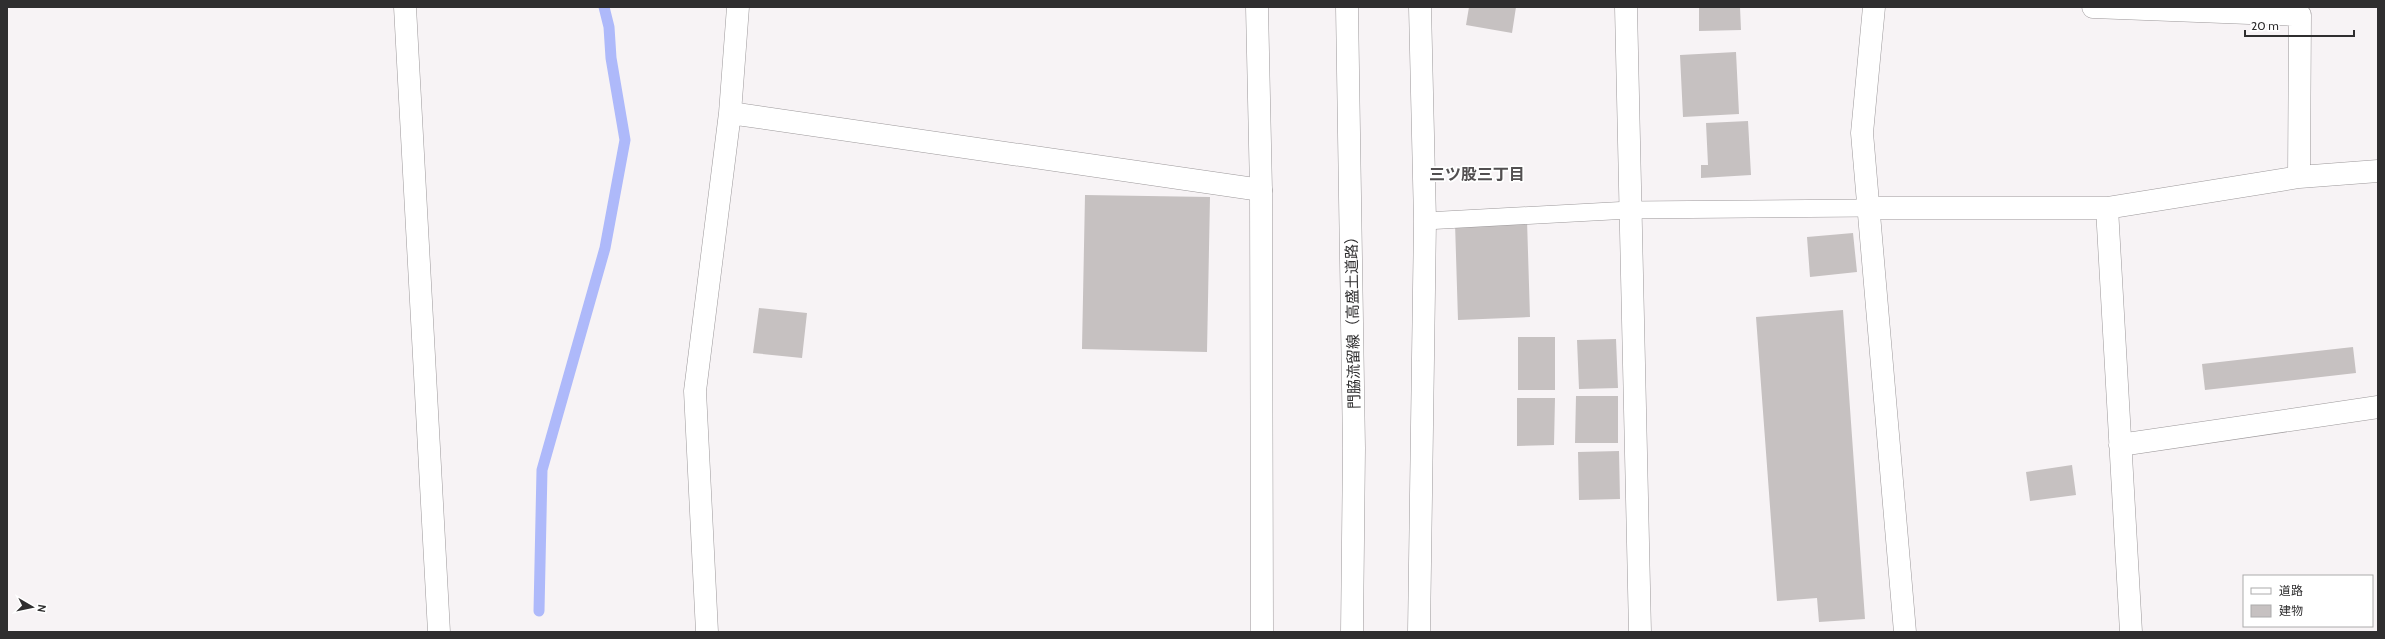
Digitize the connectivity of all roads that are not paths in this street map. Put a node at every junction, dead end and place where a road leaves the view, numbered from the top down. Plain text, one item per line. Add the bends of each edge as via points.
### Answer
1 (405, 7) edge
2 (738, 7) edge
3 (1257, 7) edge
4 (1347, 7) edge
5 (1420, 7) edge
6 (1626, 7) edge
7 (1874, 7) edge
8 (2079, 7) edge
9 (2093, 7) edge
10 (730, 113) junction
11 (2378, 171) edge
12 (2298, 177) junction
13 (1261, 190) junction
14 (1868, 208) junction
15 (2107, 208) junction
16 (1630, 210) junction
17 (1424, 221) junction
18 (2378, 406) edge
19 (2120, 445) junction
20 (439, 632) edge
21 (707, 632) edge
22 (1262, 632) edge
23 (1352, 632) edge
24 (1419, 632) edge
25 (1640, 632) edge
26 (1905, 632) edge
27 (2131, 632) edge

1 - 20 street
2 - 10 street
3 - 13 street
4 - 23 street, 門脇流留線（高盛土道路） via 1354,448
5 - 17 street
6 - 16 street
7 - 14 street via 1862,133
8 - 9 street
9 - 12 street via 2300,15
10 - 13 street
10 - 21 street via 695,391
11 - 12 street
12 - 15 street
13 - 22 street
14 - 15 street
14 - 16 lane
14 - 26 street
15 - 19 street
16 - 17 lane
16 - 25 street
17 - 24 street
18 - 19 street
19 - 27 street

